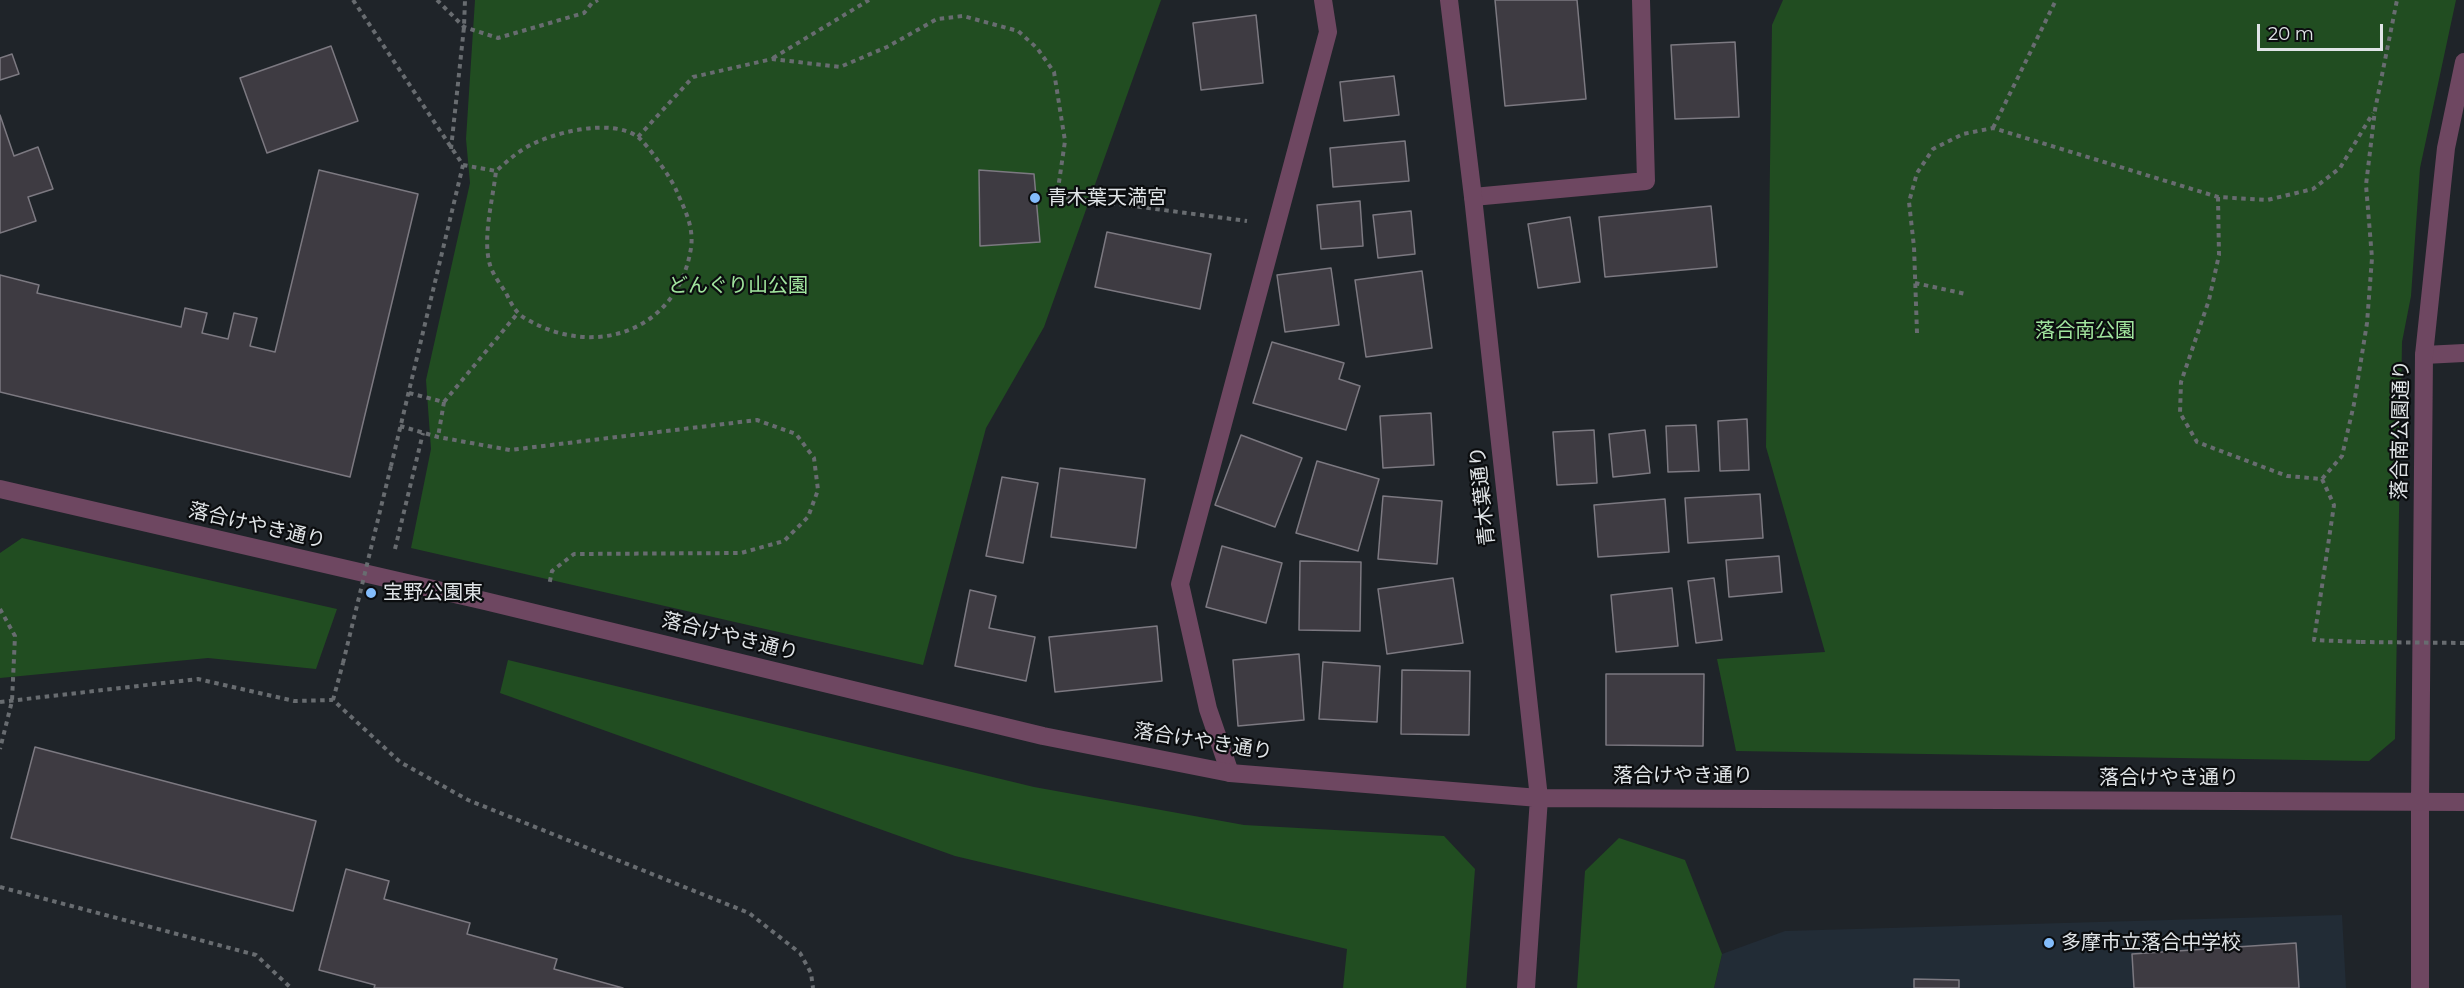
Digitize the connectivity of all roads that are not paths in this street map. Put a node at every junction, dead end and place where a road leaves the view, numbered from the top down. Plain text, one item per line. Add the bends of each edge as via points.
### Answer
1 (1323, 0) edge
2 (1449, 0) edge
3 (1641, 0) edge
4 (2464, 62) edge
5 (1473, 197) junction
6 (2464, 353) edge
7 (2424, 355) junction
8 (0, 489) edge
9 (1230, 773) junction
10 (1539, 798) junction
11 (2420, 802) junction
12 (2464, 802) edge
13 (1526, 988) edge
14 (2420, 988) edge

1 - 9 street via 1328,32 1180,584 1208,710
2 - 5 street, 青木葉通り
3 - 5 street via 1646,182
4 - 7 street, 落合南公園通り via 2446,148
5 - 10 street, 青木葉通り
6 - 7 street
7 - 11 street, 落合南公園通り
8 - 9 street, 落合けやき通り via 1043,736
9 - 10 street, 落合けやき通り
10 - 11 street, 落合けやき通り
10 - 13 street, 青木葉通り
11 - 12 street, 落合けやき通り
11 - 14 street, 落合南公園通り

